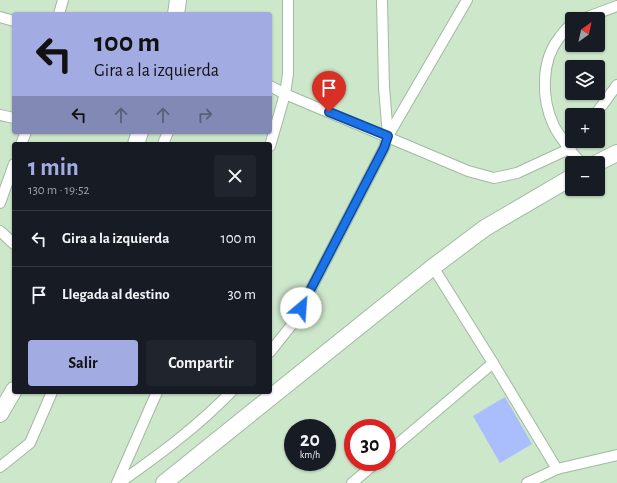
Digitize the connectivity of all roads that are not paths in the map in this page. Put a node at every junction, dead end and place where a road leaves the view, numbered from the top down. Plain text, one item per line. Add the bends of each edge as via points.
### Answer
1 (63, 0) edge
2 (178, 0) edge
3 (288, 0) edge
4 (382, 0) edge
5 (468, 0) edge
6 (617, 6) edge
7 (60, 12) edge
8 (176, 12) edge
9 (601, 12) edge
10 (0, 17) edge
11 (12, 20) edge
12 (565, 32) edge
13 (617, 85) edge
14 (272, 87) edge
15 (285, 94) junction
16 (600, 108) edge
17 (0, 115) edge
18 (12, 118) edge
19 (388, 136) junction
20 (565, 137) edge
21 (271, 142) edge
22 (566, 148) edge
23 (617, 153) edge
24 (605, 159) edge
25 (12, 170) edge
26 (565, 181) edge
27 (0, 203) edge
28 (0, 231) edge
29 (12, 242) edge
30 (433, 267) junction
31 (272, 350) edge
32 (493, 363) junction
33 (12, 393) edge
34 (51, 394) edge
35 (156, 394) edge
36 (229, 394) edge
37 (0, 414) edge
38 (396, 445) edge
39 (617, 455) edge
40 (0, 467) edge
41 (557, 469) junction
42 (366, 471) edge
43 (118, 483) edge
44 (164, 483) edge
45 (352, 483) edge
46 (527, 483) edge

1 - 7 street
2 - 8 main road
3 - 15 street via 288,74
4 - 19 street
5 - 19 street
6 - 9 street
10 - 11 street
12 - 20 street via 549,54 545,75 547,102 554,125
13 - 16 street
14 - 15 street
15 - 19 street
15 - 21 street
17 - 18 street
19 - 22 street via 468,171 494,178 517,173
19 - 31 street via 294,322
23 - 24 main road
25 - 27 street
26 - 30 main road via 485,228
28 - 29 street
30 - 32 street
30 - 44 main road
32 - 38 street
32 - 41 street
33 - 37 main road
34 - 40 street via 30,444
35 - 43 street
36 - 43 street via 208,416
39 - 41 street
41 - 46 street
42 - 45 street

